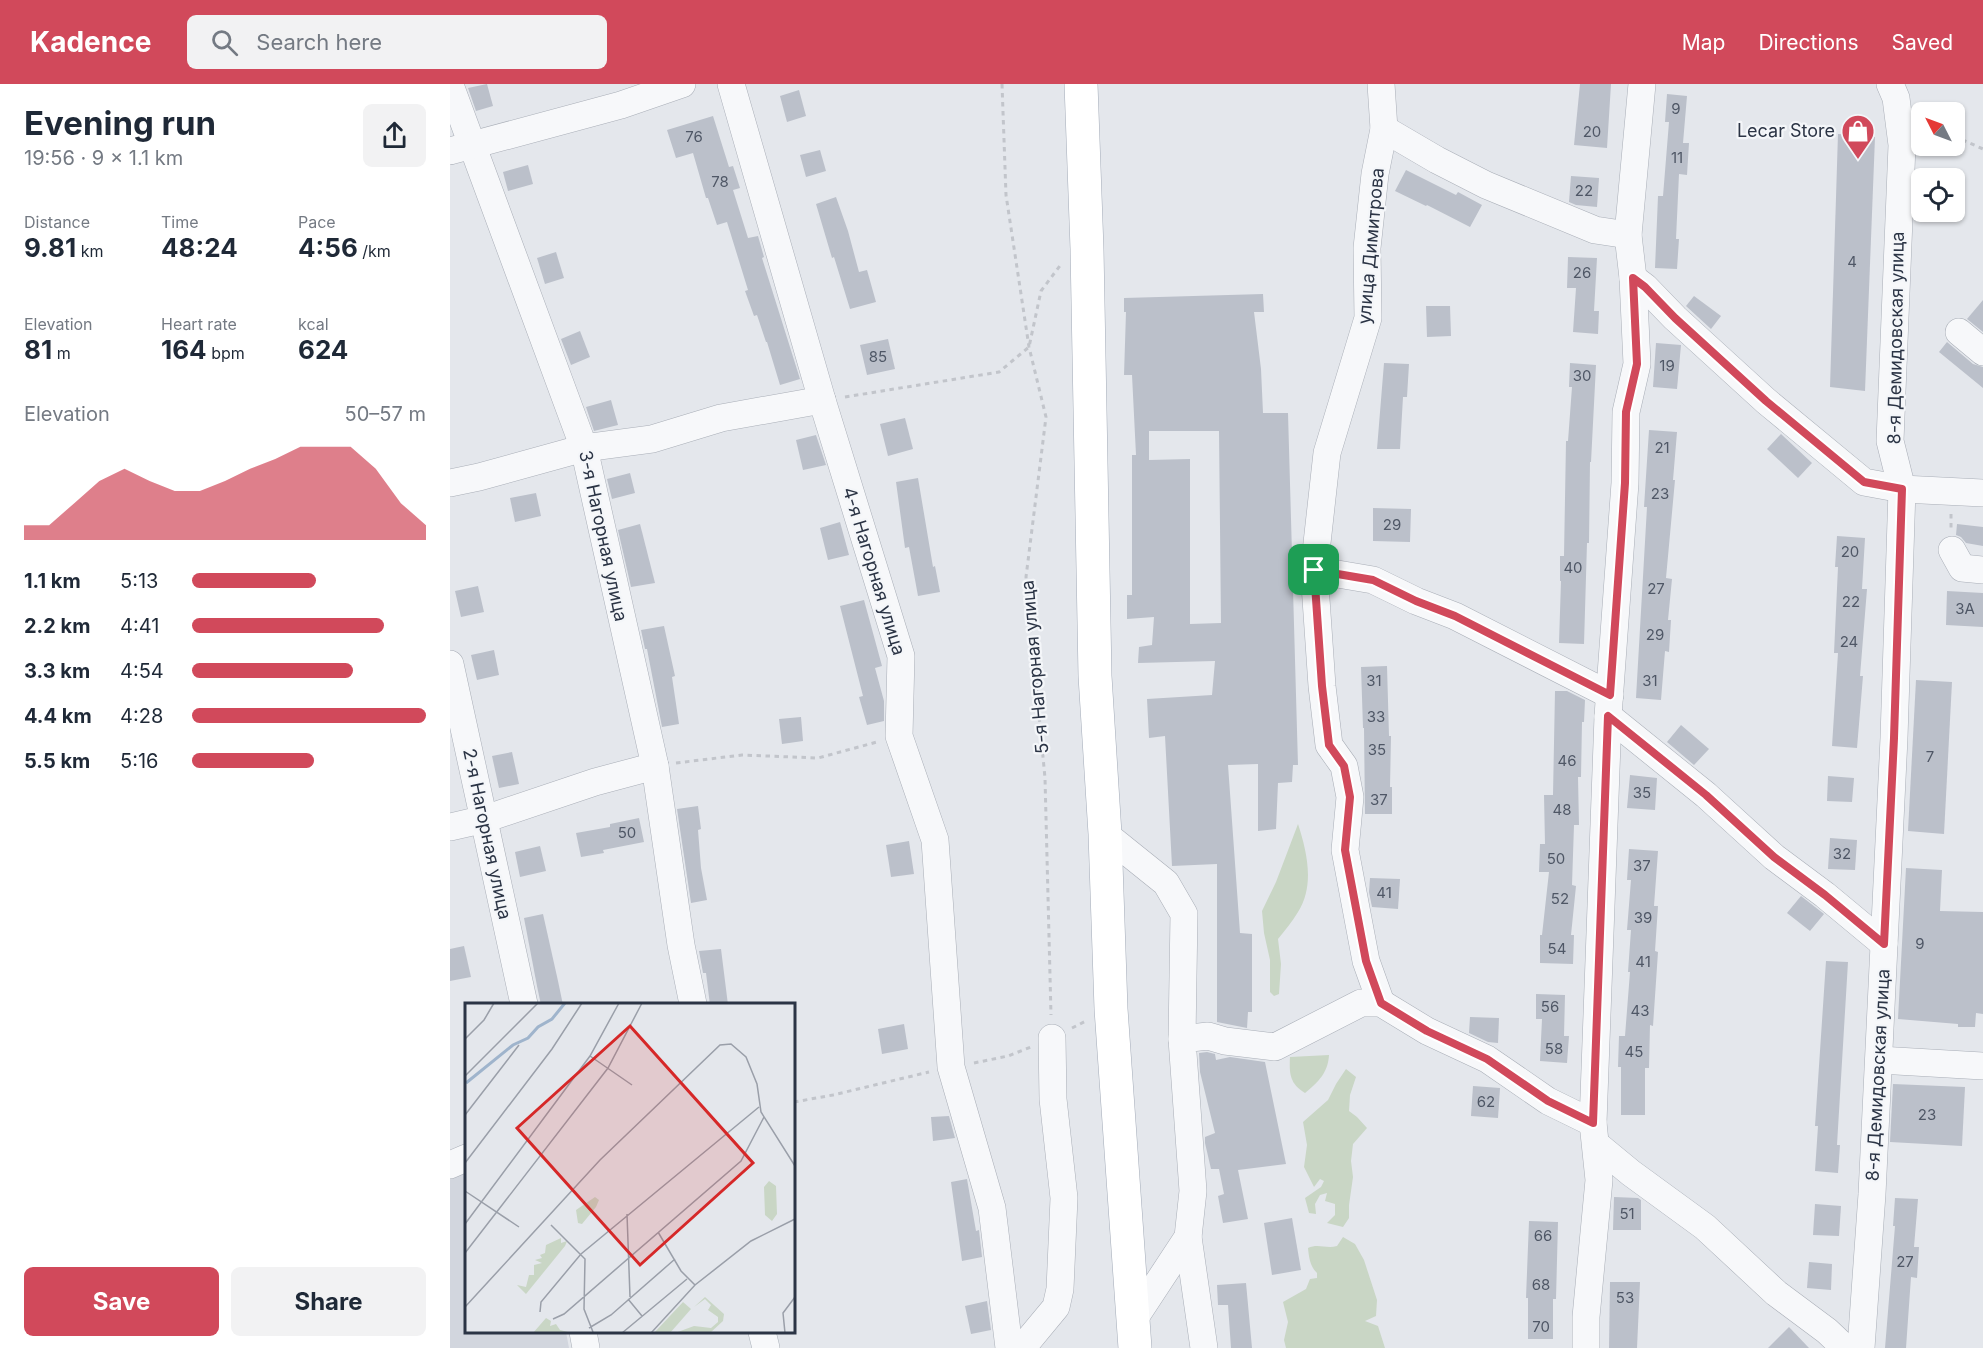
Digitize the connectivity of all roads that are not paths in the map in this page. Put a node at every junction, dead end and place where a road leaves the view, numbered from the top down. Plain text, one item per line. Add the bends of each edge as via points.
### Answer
1 (682, 84) edge
2 (731, 84) edge
3 (1081, 84) edge
4 (1381, 84) edge
5 (1642, 84) edge
6 (1890, 84) edge
7 (450, 85) edge
8 (1384, 129) junction
9 (461, 148) edge
10 (1628, 235) junction
11 (1633, 278) junction
12 (1959, 332) dead end
13 (1983, 352) edge
14 (822, 400) junction
15 (584, 448) junction
16 (450, 483) edge
17 (1902, 489) junction
18 (1983, 493) edge
19 (1952, 550) road end
20 (1314, 570) junction
21 (1983, 570) edge
22 (450, 664) edge
23 (1609, 706) junction
24 (655, 766) junction
25 (485, 819) junction
26 (450, 826) edge
27 (1104, 834) junction
28 (1884, 944) junction
29 (524, 1003) edge
30 (693, 1003) edge
31 (1381, 1003) junction
32 (1052, 1038) road end
33 (1182, 1039) junction
34 (1879, 1060) junction
35 (1983, 1066) edge
36 (1595, 1134) junction
37 (465, 1158) edge
38 (450, 1165) edge
39 (1188, 1237) junction
40 (584, 1333) edge
41 (762, 1333) edge
42 (1134, 1335) edge
43 (586, 1348) edge
44 (766, 1348) edge
45 (1010, 1348) edge
46 (1022, 1348) edge
47 (1204, 1348) edge
48 (1586, 1348) edge
49 (1845, 1348) edge
50 (1861, 1348) edge

1 - 9 street via 621,105
2 - 14 street, 4-я Нагорная улица
3 - 27 main road via 1095,676
4 - 8 street, улица Димитрова
5 - 10 street
6 - 17 street, 8-я Демидовская улица via 1896,98 1902,145 1890,441
7 - 9 street, 3-я Нагорная улица
8 - 10 street via 1486,185 1595,230
8 - 20 street, улица Димитрова via 1367,248 1368,318 1327,453
9 - 15 street, 3-я Нагорная улица
10 - 11 street
11 - 17 street via 1766,401 1864,482
11 - 23 street via 1637,364 1626,412 1625,483
12 - 13 street
14 - 15 street via 721,418 652,439
14 - 45 street, 4-я Нагорная улица via 901,656 899,736 936,840 951,1067 992,1208
15 - 16 street
15 - 24 street, 3-я Нагорная улица
17 - 18 street
17 - 28 street, 8-я Демидовская улица
19 - 21 street via 1962,568
20 - 23 street via 1373,580 1455,616
20 - 31 street, улица Димитрова via 1329,745 1344,766 1350,797 1345,850 1366,961
22 - 25 street, 2-я Нагорная улица
23 - 28 street via 1774,857
23 - 36 street
24 - 25 street
24 - 30 street, 3-я Нагорная улица
25 - 26 street
25 - 29 street, 2-я Нагорная улица
27 - 33 street via 1166,883 1184,914
27 - 42 main road via 1111,1009
28 - 34 street, 8-я Демидовская улица
31 - 33 street via 1361,1003 1275,1047 1208,1036
31 - 36 street via 1427,1031 1487,1059
32 - 46 street via 1053,1099 1064,1198 1060,1289 1056,1307
33 - 39 street via 1193,1191
34 - 35 street
34 - 50 street, 8-я Демидовская улица
36 - 48 street via 1599,1180
36 - 49 street via 1631,1173 1705,1227 1776,1293
37 - 38 street
39 - 42 street
39 - 47 street
40 - 43 street
41 - 44 street

